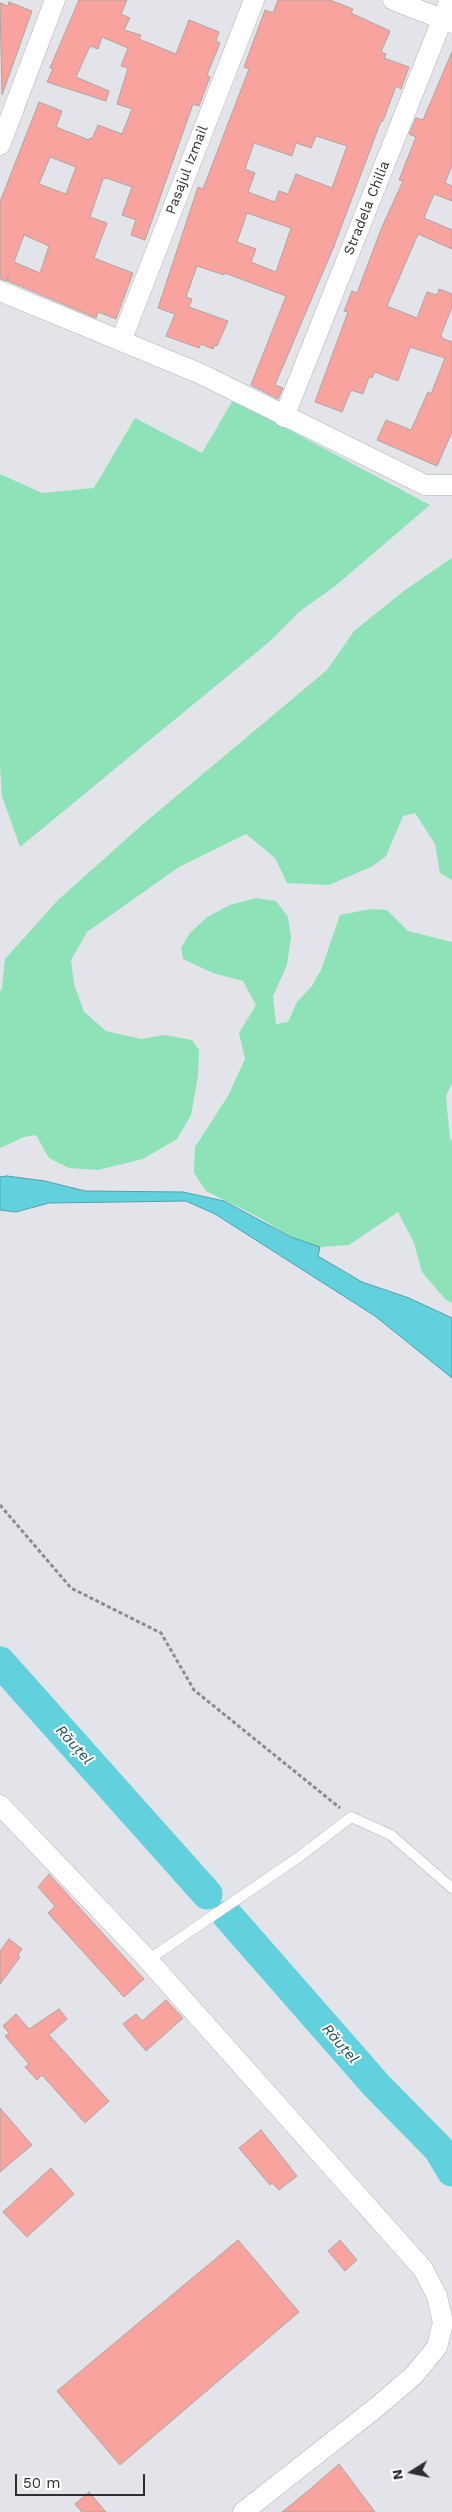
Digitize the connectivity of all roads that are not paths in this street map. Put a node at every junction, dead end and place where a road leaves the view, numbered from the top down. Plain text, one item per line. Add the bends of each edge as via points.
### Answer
1 (55, 0) edge
2 (254, 0) edge
3 (393, 0) edge
4 (450, 0) edge
5 (447, 21) edge
6 (0, 145) edge
7 (0, 291) edge
8 (121, 341) junction
9 (284, 417) junction
10 (452, 485) edge
11 (0, 1806) edge
12 (452, 1888) edge
13 (148, 1960) junction
14 (243, 2512) edge

1 - 6 street
2 - 8 street, Pasajul Izmail
3 - 5 street
4 - 5 street, Stradela Chilia
5 - 9 street, Stradela Chilia
7 - 8 street
8 - 9 street via 201,374
9 - 10 street via 425,485
11 - 13 street
12 - 13 lane via 392,1835 350,1816 299,1857
13 - 14 street via 423,2270 437,2296 443,2323 437,2346 414,2375

